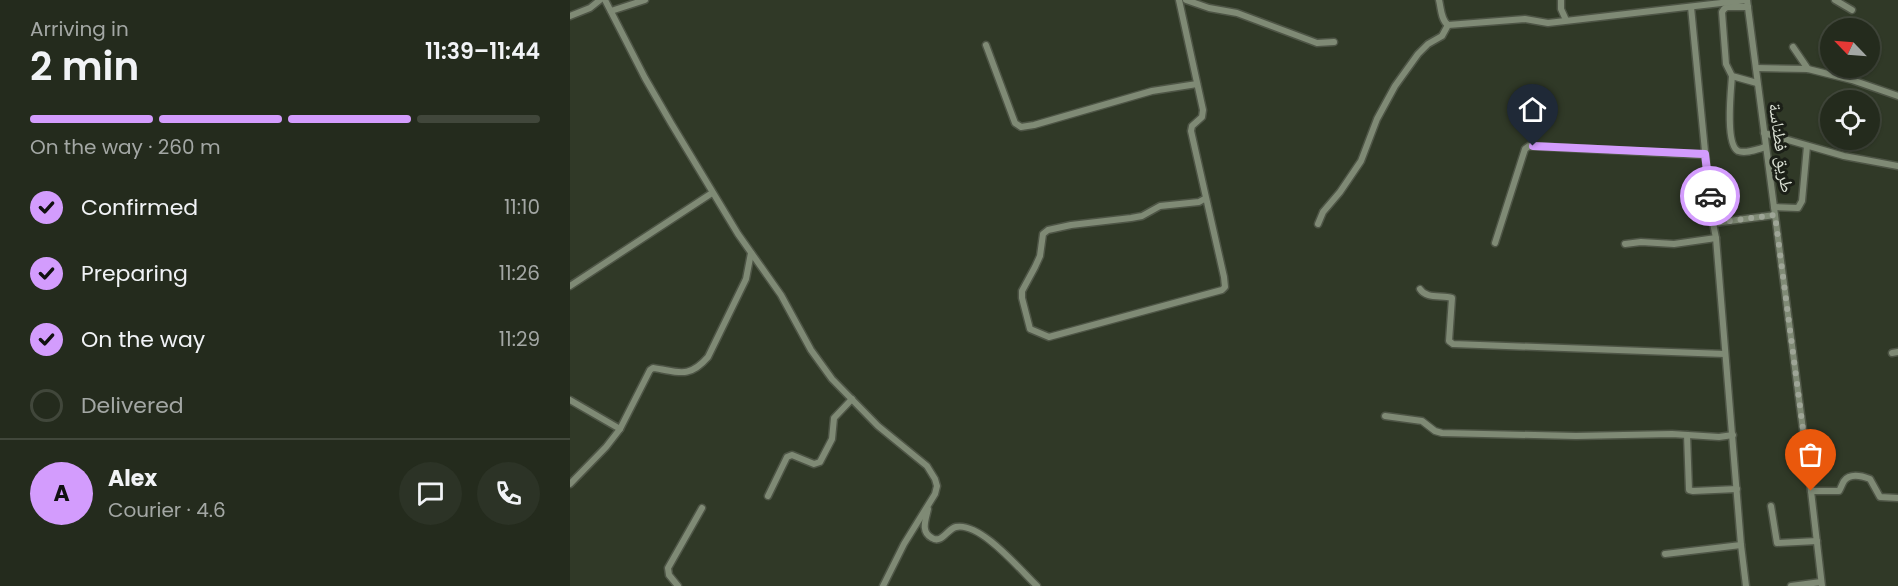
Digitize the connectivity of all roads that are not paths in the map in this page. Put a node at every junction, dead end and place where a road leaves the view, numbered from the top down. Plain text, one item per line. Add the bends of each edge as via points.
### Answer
1 (600, 0) edge
2 (605, 0) edge
3 (645, 0) edge
4 (1179, 0) edge
5 (1186, 0) edge
6 (1439, 0) edge
7 (1561, 0) edge
8 (1835, 0) edge
9 (1747, 2) edge
10 (1691, 7) junction
11 (1852, 10) dead end
12 (611, 11) junction
13 (570, 16) edge
14 (1566, 20) junction
15 (1448, 25) junction
16 (1334, 42) dead end
17 (986, 45) dead end
18 (1793, 47) dead end
19 (1756, 69) junction
20 (1808, 69) junction
21 (1732, 76) junction
22 (1757, 83) junction
23 (1197, 84) junction
24 (1898, 96) edge
25 (1764, 133) junction
26 (1807, 146) junction
27 (1766, 147) junction
28 (1705, 154) junction
29 (1898, 166) edge
30 (712, 193) junction
31 (1206, 198) junction
32 (1774, 207) junction
33 (1775, 215) junction
34 (1714, 223) junction
35 (1318, 224) dead end
36 (1716, 238) junction
37 (1495, 243) dead end
38 (1625, 244) dead end
39 (751, 253) junction
40 (570, 286) edge
41 (1420, 289) dead end
42 (1725, 354) junction
43 (852, 399) junction
44 (570, 400) edge
45 (1385, 416) dead end
46 (620, 429) junction
47 (1687, 435) junction
48 (1733, 435) junction
49 (570, 484) edge
50 (1737, 489) junction
51 (1811, 491) junction
52 (768, 496) dead end
53 (1898, 498) edge
54 (928, 504) junction
55 (1772, 506) dead end
56 (702, 508) dead end
57 (1817, 541) junction
58 (1741, 545) junction
59 (1665, 554) dead end
60 (1822, 584) edge
61 (678, 586) edge
62 (883, 586) edge
63 (1037, 586) edge
64 (1746, 586) edge
65 (1791, 586) edge

1 - 13 street
2 - 12 street
3 - 12 street
4 - 23 street
5 - 16 street via 1253,18 1317,43
6 - 15 street
7 - 14 street
8 - 11 street
9 - 10 street
9 - 19 street, طريق فطناسة
9 - 21 street via 1722,12 1726,64
10 - 14 street
10 - 28 street
12 - 30 street
14 - 15 street
15 - 35 street via 1442,36 1418,54 1395,86 1361,161
17 - 23 street via 1015,123 1021,127 1152,91
18 - 20 street
19 - 20 street
19 - 22 street, طريق فطناسة
20 - 24 street
21 - 22 street
21 - 27 street via 1729,107 1735,148 1745,152
22 - 25 street, طريق فطناسة
23 - 31 street via 1203,113 1191,131
25 - 26 street
25 - 27 street, طريق فطناسة
26 - 29 street
26 - 32 street via 1800,206
27 - 32 street, طريق فطناسة
28 - 34 street
28 - 37 street via 1529,146
30 - 39 street
30 - 40 street
31 - 31 street via 1160,206 1131,219 1048,230 1043,234 1040,256 1022,291 1030,329 1049,338 1224,289
32 - 33 street, طريق فطناسة
33 - 34 street
33 - 51 street, طريق فطناسة
34 - 36 street
36 - 38 street
36 - 42 street
39 - 43 street via 780,294 811,350
39 - 46 street via 746,279 708,357 702,364 680,373 650,370
41 - 42 street via 1426,295 1452,298 1449,341 1453,344
42 - 48 street
43 - 52 street via 834,418 832,439 820,462 814,464 789,456
43 - 54 street via 932,472 937,486
44 - 46 street
45 - 47 street via 1422,421 1442,433
46 - 49 street
47 - 48 street
47 - 50 street via 1689,490
48 - 50 street
50 - 58 street
51 - 53 street via 1839,490 1849,477 1859,475 1870,478 1880,497
51 - 57 street, طريق فطناسة
54 - 62 street
54 - 63 street via 924,526 931,538 940,539 957,527 975,531
55 - 57 street via 1777,543
56 - 61 street via 668,568
57 - 60 street, طريق فطناسة
58 - 59 street
58 - 64 street
60 - 65 street

